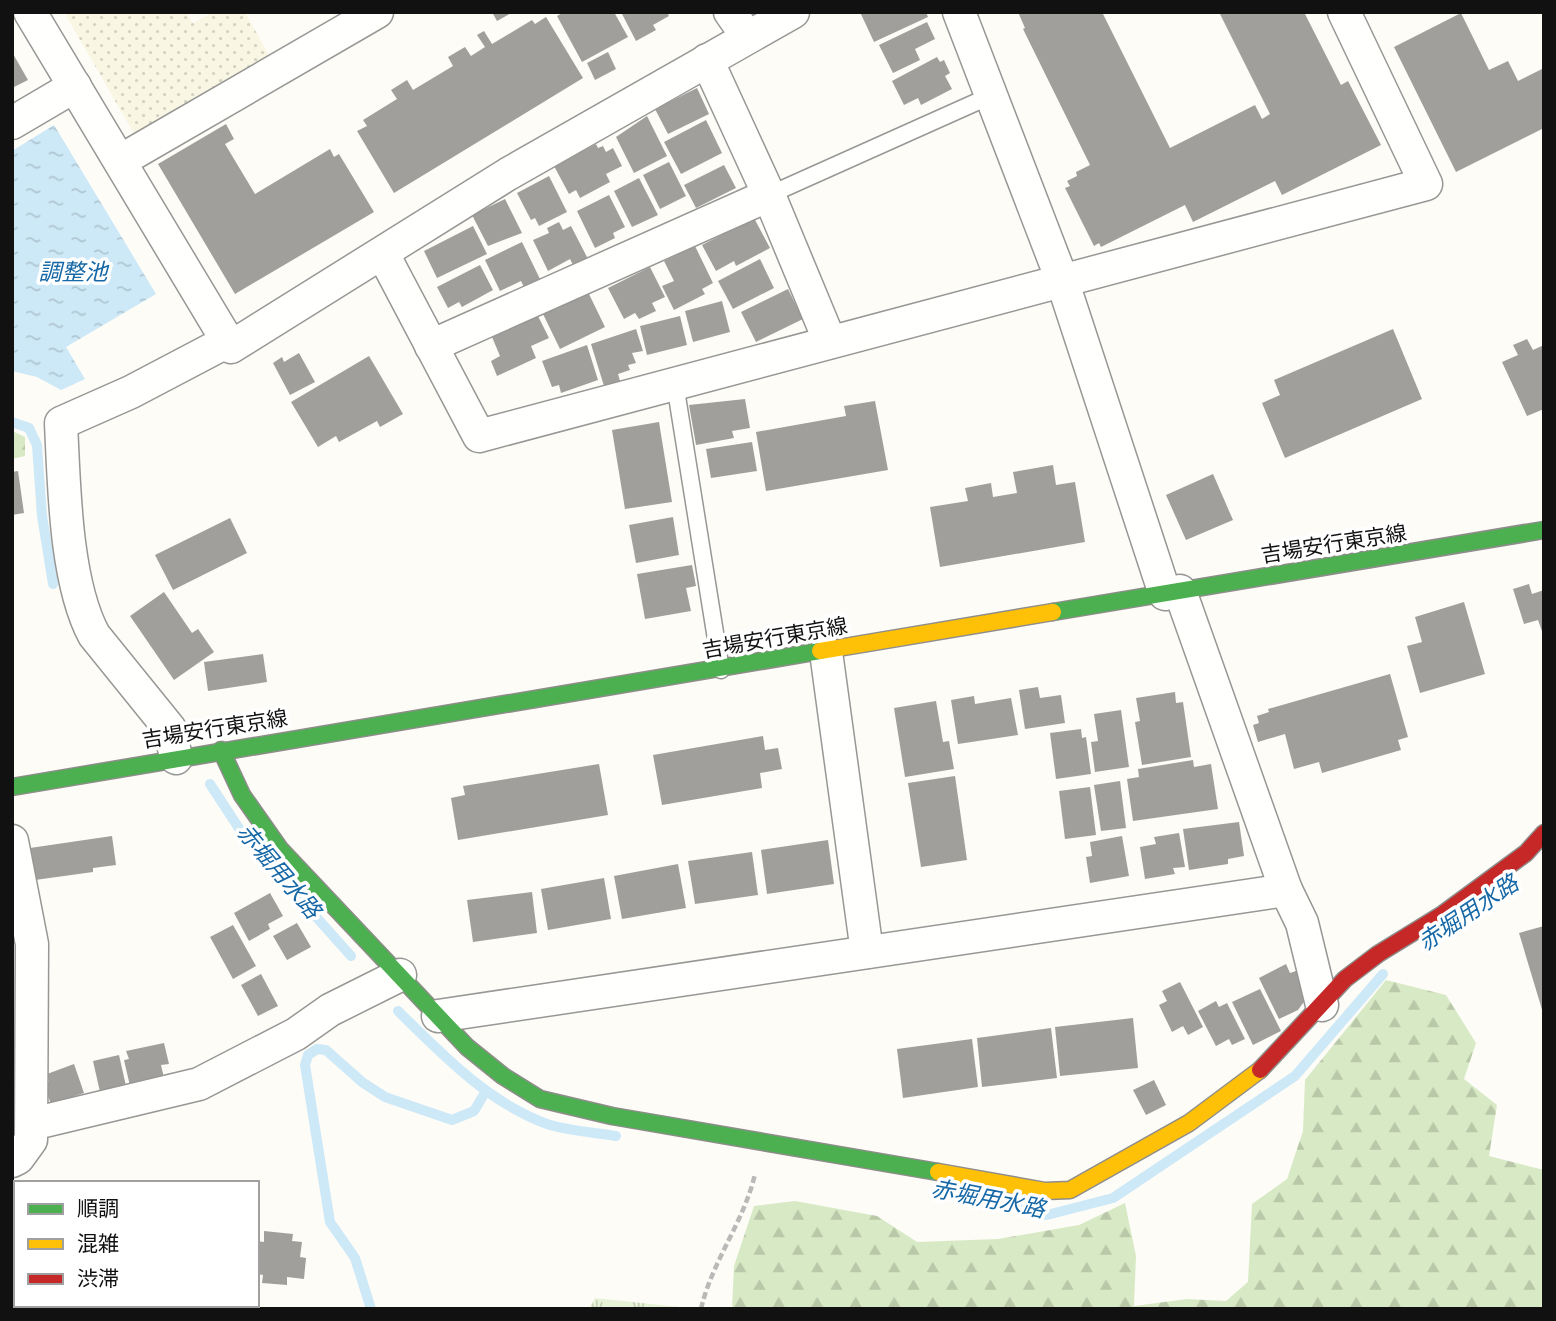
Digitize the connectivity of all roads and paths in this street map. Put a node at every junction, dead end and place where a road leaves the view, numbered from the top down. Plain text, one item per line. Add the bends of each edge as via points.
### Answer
1 (30, 12) edge
2 (377, 12) edge
3 (793, 12) edge
4 (959, 12) edge
5 (1344, 12) edge
6 (738, 24) edge
7 (707, 60) junction
8 (75, 86) junction
9 (990, 96) junction
10 (12, 123) edge
11 (120, 161) junction
12 (769, 195) junction
13 (383, 254) junction
14 (1062, 280) junction
15 (228, 341) junction
16 (830, 342) junction
17 (431, 346) junction
18 (675, 384) junction
19 (1544, 530) edge
20 (1172, 593) junction
21 (826, 652) junction
22 (721, 670) junction
23 (220, 750) junction
24 (176, 758) junction
25 (12, 787) edge
26 (1544, 833) edge
27 (12, 841) edge
28 (1286, 890) junction
29 (867, 952) junction
30 (400, 975) junction
31 (21, 996) edge
32 (1322, 1005) junction
33 (438, 1016) junction
34 (32, 1124) junction
35 (762, 1142) junction
36 (12, 1161) edge
37 (701, 1309) edge

1 - 8 street
2 - 11 street
3 - 6 street
4 - 9 street
5 - 14 street via 1426,184
6 - 7 street
7 - 12 street
7 - 13 street via 508,174
8 - 10 street
8 - 11 street
9 - 12 lane
9 - 14 street
11 - 15 street
12 - 16 street
12 - 17 street
13 - 15 street via 231,347
13 - 17 street
14 - 16 street
14 - 20 street
15 - 24 street via 61,423 73,559 86,620 170,729
16 - 18 street
17 - 18 street via 479,436
18 - 22 lane
19 - 20 street, 吉場安行東京線
20 - 21 street, 吉場安行東京線
20 - 28 street
21 - 22 street, 吉場安行東京線
21 - 29 street
22 - 23 street, 吉場安行東京線
23 - 24 street, 吉場安行東京線
23 - 30 street via 243,795 280,849
24 - 25 street, 吉場安行東京線
26 - 32 street via 1526,853 1454,906 1345,979
27 - 31 street via 32,944
28 - 29 street
28 - 32 street via 1302,923
29 - 33 street
30 - 33 street
30 - 34 street via 199,1084
31 - 34 street
32 - 35 street via 1248,1081 1189,1123 1070,1189 1045,1191
33 - 35 street via 467,1047 540,1099
34 - 36 street via 31,1140
35 - 37 path via 750,1197 713,1270

